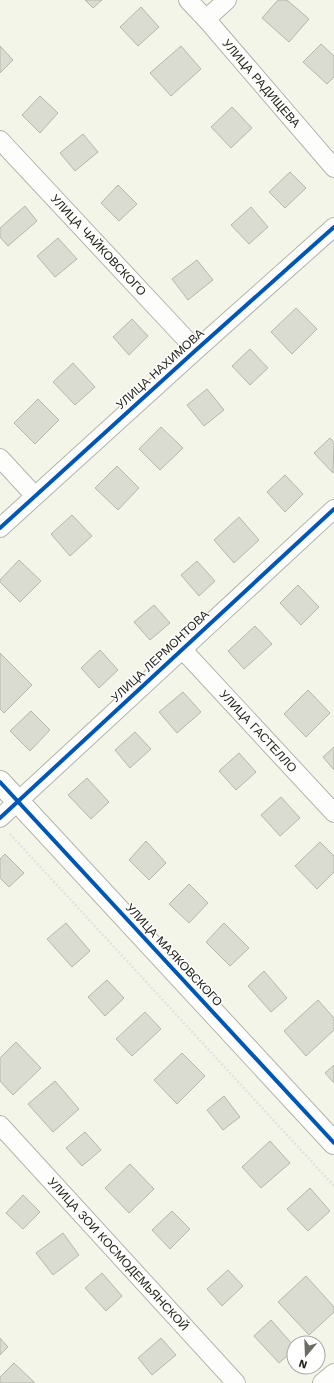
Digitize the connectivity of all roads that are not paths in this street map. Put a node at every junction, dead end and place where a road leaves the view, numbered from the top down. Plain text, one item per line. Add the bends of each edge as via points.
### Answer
1 (188, 0) edge
2 (227, 0) edge
3 (206, 20) junction
4 (0, 140) edge
5 (334, 168) edge
6 (334, 227) edge
7 (196, 350) junction
8 (0, 458) edge
9 (35, 496) junction
10 (334, 508) edge
11 (0, 528) edge
12 (182, 649) junction
13 (0, 782) edge
14 (18, 801) junction
15 (334, 813) edge
16 (3, 824) edge
17 (0, 1125) edge
18 (334, 1143) edge
19 (334, 1372) edge
20 (236, 1383) edge
21 (322, 1383) edge

1 - 3 street, УЛИЦА РАДИЩЕВА
2 - 3 street
3 - 5 street, УЛИЦА РАДИЩЕВА
4 - 7 street, УЛИЦА ЧАЙКОВСКОГО
6 - 7 street, УЛИЦА НАХИМОВА
7 - 9 street, УЛИЦА НАХИМОВА
8 - 9 street
9 - 11 street, УЛИЦА НАХИМОВА
10 - 12 street, УЛИЦА ЛЕРМОНТОВА
12 - 14 street, УЛИЦА ЛЕРМОНТОВА
12 - 15 street, УЛИЦА ГАСТЕЛЛО
13 - 14 street, УЛИЦА МАЯКОВСКОГО
14 - 16 street, УЛИЦА ЛЕРМОНТОВА
14 - 18 street, УЛИЦА МАЯКОВСКОГО
17 - 20 street, УЛИЦА ЗОИ КОСМОДЕМЬЯНСКОЙ
19 - 21 street

